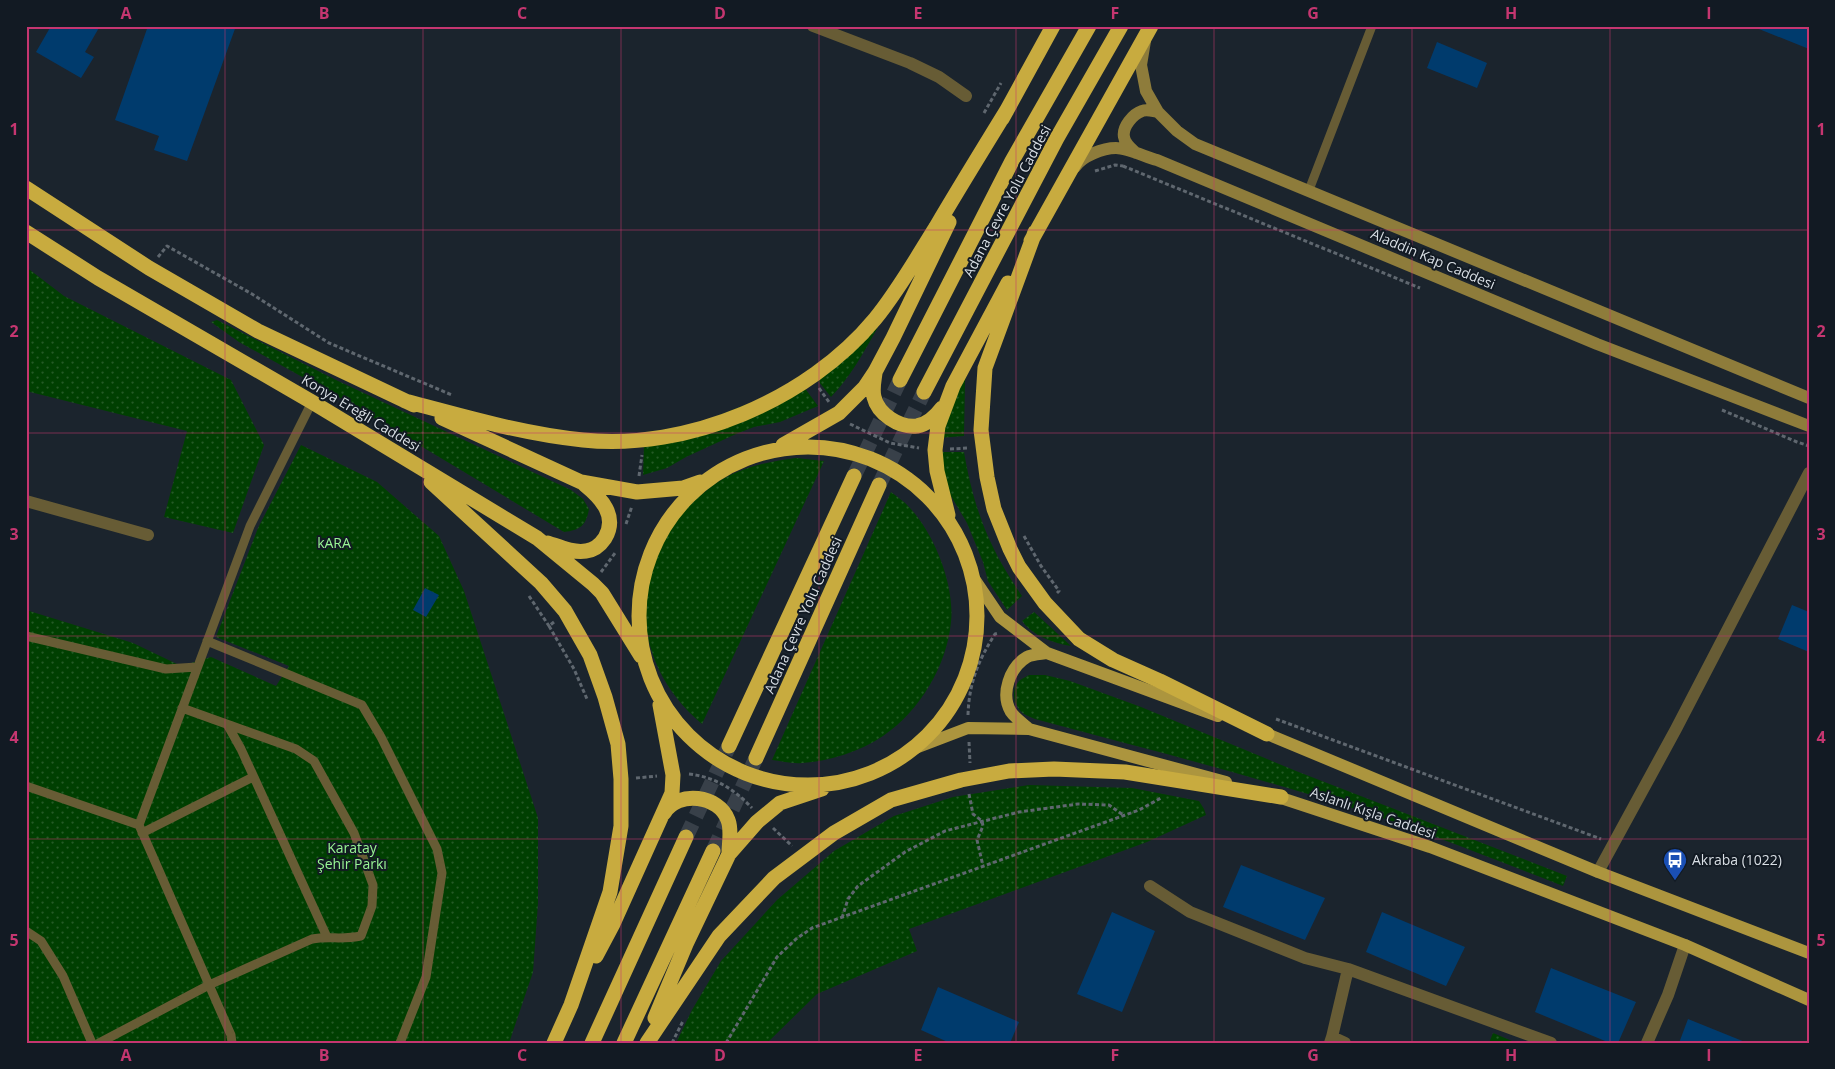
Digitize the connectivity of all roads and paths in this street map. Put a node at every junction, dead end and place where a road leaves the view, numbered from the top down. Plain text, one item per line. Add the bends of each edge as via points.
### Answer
1 (813, 26) edge
2 (1053, 26) edge
3 (1090, 26) edge
4 (1121, 26) edge
5 (1372, 26) edge
6 (1149, 29) edge
7 (1002, 82) dead end
8 (966, 96) dead end
9 (1007, 110) junction
10 (1158, 112) junction
11 (983, 114) dead end
12 (1137, 154) junction
13 (1124, 166) dead end
14 (1093, 172) dead end
15 (26, 188) edge
16 (1058, 189) junction
17 (1309, 190) junction
18 (26, 232) edge
19 (1035, 232) junction
20 (149, 268) junction
21 (875, 372) junction
22 (900, 380) tunnel mouth
23 (924, 392) tunnel mouth
24 (455, 397) dead end
25 (1809, 398) edge
26 (405, 400) junction
27 (312, 402) junction
28 (946, 403) junction
29 (839, 413) junction
30 (1809, 426) edge
31 (644, 440) junction
32 (1797, 442) dead end
33 (1809, 446) edge
34 (920, 448) dead end
35 (776, 449) junction
36 (408, 460) junction
37 (1809, 473) edge
38 (854, 476) tunnel mouth
39 (706, 480) junction
40 (581, 482) junction
41 (879, 485) tunnel mouth
42 (637, 492) junction
43 (26, 501) edge
44 (952, 528) junction
45 (625, 530) dead end
46 (1020, 530) dead end
47 (148, 535) dead end
48 (537, 538) junction
49 (616, 552) dead end
50 (973, 576) junction
51 (593, 584) junction
52 (1059, 591) junction
53 (1063, 598) dead end
54 (1045, 603) junction
55 (565, 611) junction
56 (1015, 629) junction
57 (26, 636) edge
58 (207, 641) junction
59 (1047, 653) junction
60 (644, 662) junction
61 (197, 667) junction
62 (658, 696) junction
63 (590, 705) dead end
64 (182, 708) junction
65 (1275, 719) dead end
66 (227, 724) junction
67 (968, 728) junction
68 (1029, 729) junction
69 (1266, 734) junction
70 (729, 746) tunnel mouth
71 (912, 749) junction
72 (756, 758) tunnel mouth
73 (867, 774) junction
74 (253, 777) junction
75 (969, 778) junction
76 (26, 786) edge
77 (1281, 797) junction
78 (1161, 798) dead end
79 (1124, 815) junction
80 (982, 821) junction
81 (658, 823) junction
82 (140, 829) junction
83 (686, 837) tunnel mouth
84 (1613, 844) junction
85 (713, 851) tunnel mouth
86 (729, 854) junction
87 (983, 866) junction
88 (1598, 872) junction
89 (1150, 886) dead end
90 (842, 918) junction
91 (26, 931) edge
92 (327, 937) junction
93 (1685, 945) junction
94 (1809, 953) edge
95 (1348, 969) junction
96 (209, 985) junction
97 (1809, 1002) edge
98 (571, 1005) junction
99 (684, 1019) dead end
100 (1331, 1040) edge
101 (92, 1043) edge
102 (99, 1043) edge
103 (232, 1043) edge
104 (400, 1043) edge
105 (554, 1043) edge
106 (592, 1043) edge
107 (624, 1043) edge
108 (646, 1043) edge
109 (672, 1043) edge
110 (726, 1043) edge
111 (1345, 1043) edge
112 (1551, 1043) edge
113 (1647, 1043) edge

1 - 8 street via 910,63 939,77
2 - 9 highway
3 - 22 highway, Adana Çevre Yolu Caddesi via 1012,161
4 - 23 highway, Adana Çevre Yolu Caddesi via 1057,138
5 - 17 lane
6 - 10 street, Aladdin Kap Caddesi via 1140,65 1146,91
6 - 16 highway
7 - 11 path
9 - 21 highway
9 - 31 highway via 890,300 853,343 791,390 747,413 720,423
10 - 12 street via 1140,112 1125,128 1128,146
10 - 17 street, Aladdin Kap Caddesi via 1195,144
12 - 16 street, Aladdin Kap Caddesi via 1116,148 1080,159
12 - 30 street, Aladdin Kap Caddesi via 1597,344
13 - 14 path via 1115,165
15 - 20 highway, Konya Ereğli Caddesi
16 - 19 highway
17 - 25 street, Aladdin Kap Caddesi
18 - 27 highway, Konya Ereğli Caddesi via 98,278
19 - 28 highway
19 - 54 highway via 985,368 981,430 987,477 1001,529 1019,566
20 - 24 path via 166,246 252,294 329,343
20 - 26 highway, Konya Ereğli Caddesi via 258,331
21 - 28 highway via 874,397 879,409 905,425 918,426 928,422
21 - 29 highway
26 - 31 highway via 542,435 585,440
26 - 40 highway, Konya Ereğli Caddesi
27 - 36 highway, Konya Ereğli Caddesi
27 - 58 lane via 250,526
28 - 44 highway via 938,426 935,450 942,496
29 - 34 path via 847,422 875,437
29 - 35 highway
31 - 42 path
32 - 33 path
35 - 39 highway via 739,460
35 - 44 highway via 827,447 876,461 919,488
36 - 48 highway, Konya Ereğli Caddesi
36 - 55 highway via 541,583
37 - 84 street
38 - 70 highway, Adana Çevre Yolu Caddesi
39 - 42 highway, Konya Ereğli Caddesi via 683,488
39 - 60 highway via 676,508 654,542 641,581 638,622
40 - 42 highway, Konya Ereğli Caddesi
40 - 48 highway via 599,496 608,510 610,524 599,545 587,551 571,550
41 - 72 highway, Adana Çevre Yolu Caddesi
42 - 45 path
43 - 47 street
44 - 50 highway
46 - 52 path
48 - 51 highway, Konya Ereğli Caddesi
49 - 51 path
50 - 56 main road, Aslanlı Kışla Caddesi via 1000,617
50 - 71 highway via 976,640 968,672 936,727
51 - 60 highway, Konya Ereğli Caddesi via 602,593
52 - 53 path
52 - 54 path
54 - 69 highway via 1079,639 1113,660
55 - 63 path via 549,626
55 - 98 highway via 590,655 605,697 618,744 621,779 621,826 610,892
56 - 59 main road, Aslanlı Kışla Caddesi
56 - 67 path via 995,634 981,656 968,699
57 - 61 lane via 166,669
58 - 61 lane
58 - 104 lane via 362,705 382,737 438,849 442,873 426,977
59 - 68 main road via 1028,656 1013,669 1007,686 1011,712
59 - 69 main road, Aslanlı Kışla Caddesi
60 - 62 highway
61 - 64 lane
62 - 73 highway via 693,740 739,770 775,782 812,785
62 - 81 highway via 673,775 672,793
64 - 66 lane
64 - 82 lane
65 - 84 path
66 - 74 lane
66 - 92 lane via 296,749 314,761 354,832 373,885 372,906 360,936 347,940
67 - 68 main road, Aslanlı Kışla Caddesi
67 - 71 main road, Aslanlı Kışla Caddesi
67 - 75 path
68 - 77 main road, Aslanlı Kışla Caddesi
69 - 88 main road, Aslanlı Kışla Caddesi
71 - 73 highway
73 - 86 highway via 780,803 757,822
74 - 82 lane
74 - 92 lane
75 - 77 highway via 1009,771 1054,769 1126,772
75 - 80 path via 973,814
75 - 108 highway via 891,800 834,833 774,878 719,936
76 - 82 lane
77 - 93 main road, Aslanlı Kışla Caddesi via 1430,847
78 - 79 path
79 - 80 path via 1109,805 1078,804
79 - 87 path
80 - 87 path via 977,840
80 - 90 path via 944,832 905,852 858,886 848,899
81 - 86 highway via 675,803 697,797 712,802 723,809 728,819 731,829
81 - 98 highway via 613,924
82 - 96 lane
83 - 106 highway
84 - 88 street
85 - 107 highway
86 - 108 highway via 686,944
87 - 90 path
88 - 94 main road, Aslanlı Kışla Caddesi
89 - 95 street via 1190,912 1305,958
90 - 110 path via 812,928 777,957
91 - 101 lane via 42,941 63,976
92 - 96 lane via 312,939
93 - 97 main road, Aslanlı Kışla Caddesi
93 - 113 street
95 - 100 street
95 - 112 street
96 - 102 lane
96 - 103 lane
98 - 105 highway
99 - 109 path
100 - 111 street

